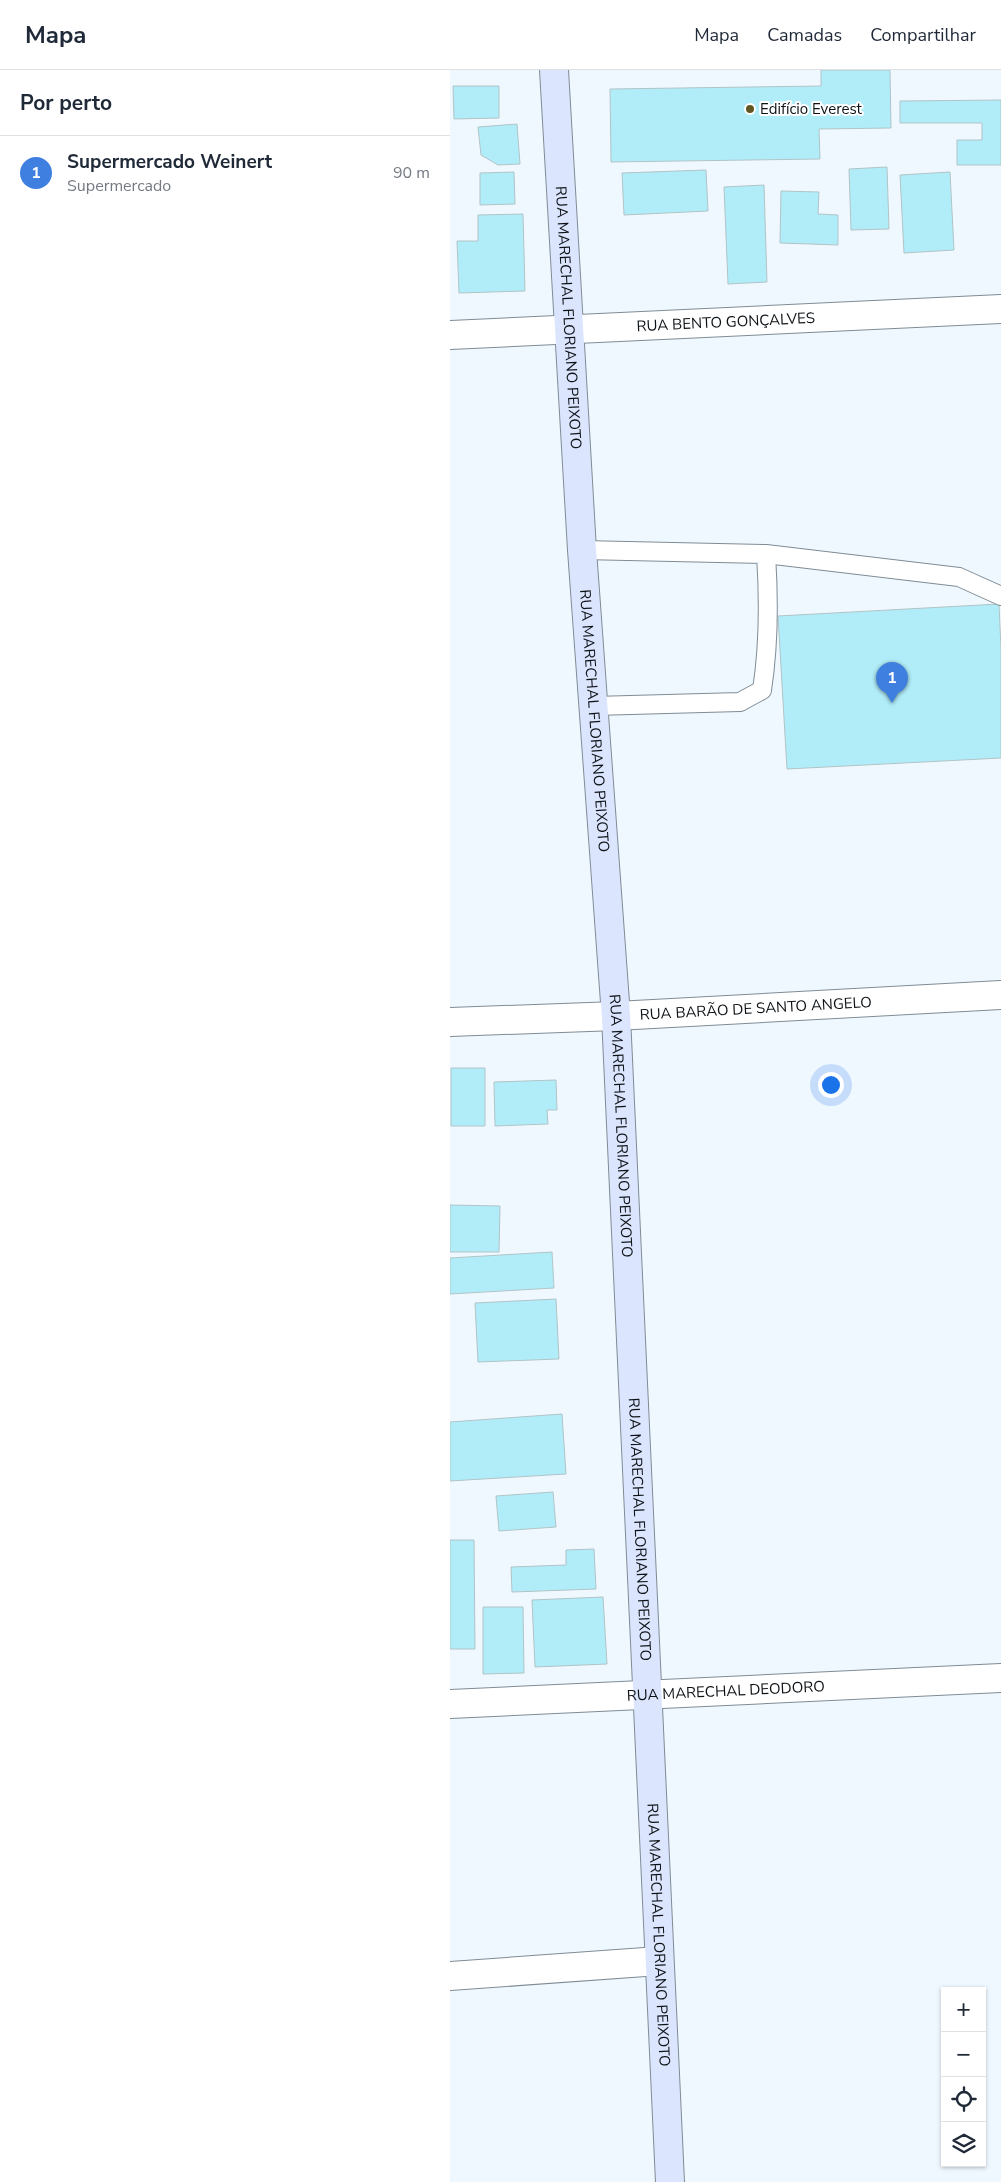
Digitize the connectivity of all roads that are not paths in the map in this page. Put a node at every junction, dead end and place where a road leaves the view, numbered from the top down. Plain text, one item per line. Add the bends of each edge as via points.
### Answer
1 (554, 70) edge
2 (1001, 309) edge
3 (569, 329) junction
4 (450, 334) edge
5 (582, 550) junction
6 (766, 554) junction
7 (1001, 596) edge
8 (594, 706) junction
9 (1001, 995) edge
10 (616, 1016) junction
11 (450, 1022) edge
12 (1001, 1678) edge
13 (647, 1694) junction
14 (450, 1704) edge
15 (659, 1961) junction
16 (450, 1976) edge
17 (670, 2182) edge

1 - 3 street, RUA MARECHAL FLORIANO PEIXOTO
2 - 3 street, RUA BENTO GONÇALVES
3 - 4 street, RUA BENTO GONÇALVES
3 - 5 street, RUA MARECHAL FLORIANO PEIXOTO
5 - 6 lane
5 - 8 street, RUA MARECHAL FLORIANO PEIXOTO
6 - 7 lane via 959,577
6 - 8 lane via 768,654 762,690 740,702
8 - 10 street, RUA MARECHAL FLORIANO PEIXOTO
9 - 10 street, RUA BARÃO DE SANTO ANGELO
10 - 11 street, RUA BARÃO DE SANTO ANGELO
10 - 13 street, RUA MARECHAL FLORIANO PEIXOTO
12 - 13 street, RUA MARECHAL DEODORO
13 - 14 street, RUA MARECHAL DEODORO
13 - 15 street, RUA MARECHAL FLORIANO PEIXOTO
15 - 16 street
15 - 17 street, RUA MARECHAL FLORIANO PEIXOTO

